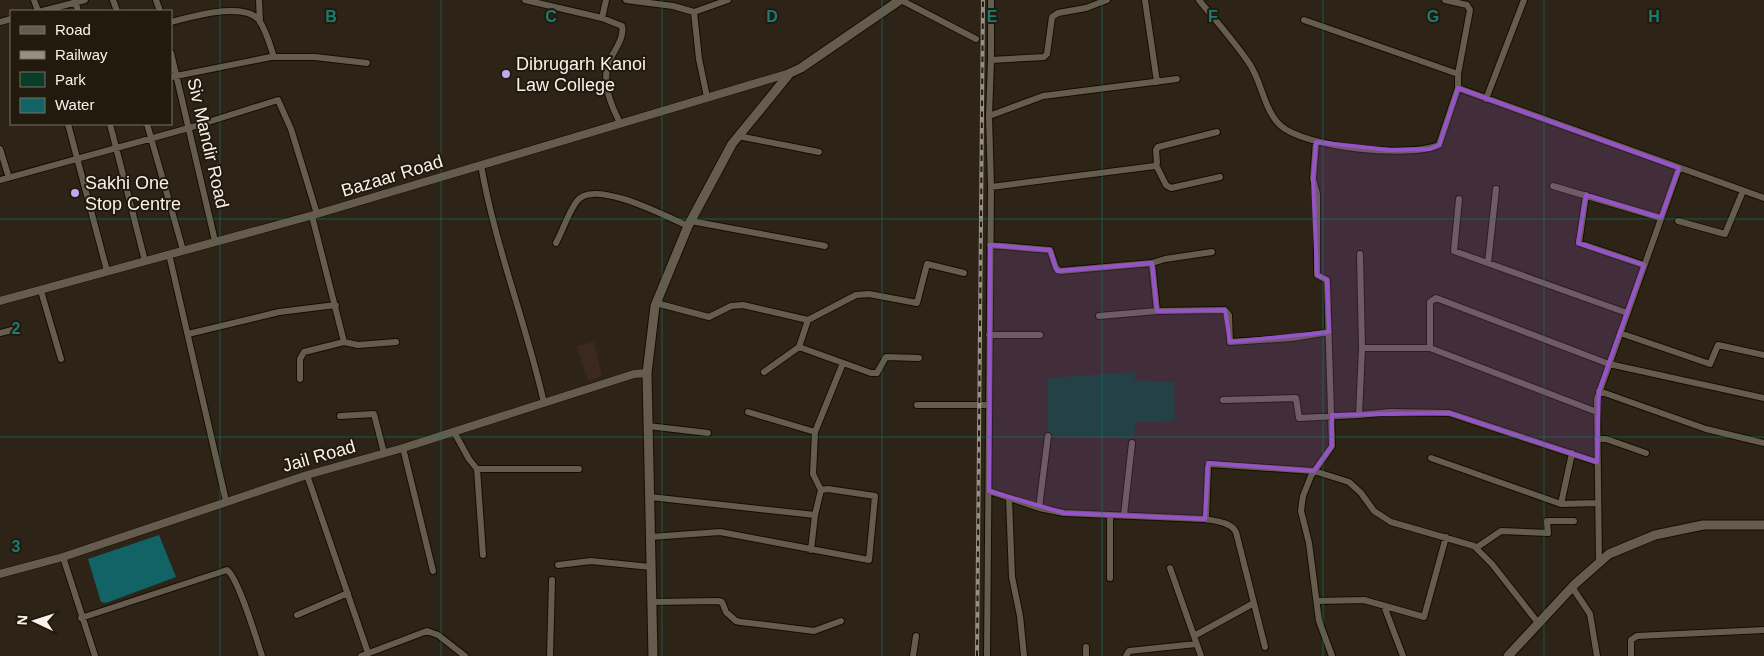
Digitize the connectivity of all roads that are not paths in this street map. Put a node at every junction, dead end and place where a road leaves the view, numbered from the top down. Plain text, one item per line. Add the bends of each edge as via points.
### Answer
1 (85, 0) edge
2 (259, 0) edge
3 (525, 0) edge
4 (606, 0) edge
5 (626, 0) edge
6 (728, 0) edge
7 (901, 0) edge
8 (991, 0) edge
9 (1107, 0) edge
10 (1145, 0) edge
11 (1199, 0) edge
12 (1445, 0) edge
13 (1524, 0) edge
14 (75, 1) edge
15 (45, 10) edge
16 (694, 12) junction
17 (602, 18) junction
18 (1304, 20) dead end
19 (172, 22) edge
20 (260, 22) junction
21 (976, 39) dead end
22 (274, 56) junction
23 (991, 60) junction
24 (172, 61) edge
25 (367, 63) dead end
26 (790, 73) junction
27 (1458, 74) junction
28 (174, 77) edge
29 (1177, 79) dead end
30 (1157, 82) junction
31 (1458, 88) junction
32 (707, 97) junction
33 (1486, 99) junction
34 (989, 116) junction
35 (620, 123) junction
36 (68, 125) edge
37 (110, 125) edge
38 (147, 125) edge
39 (189, 128) junction
40 (1217, 132) dead end
41 (738, 136) junction
42 (151, 138) junction
43 (1316, 142) junction
44 (116, 147) junction
45 (0, 149) edge
46 (819, 152) dead end
47 (77, 158) junction
48 (481, 165) junction
49 (1156, 165) junction
50 (1679, 168) junction
51 (1220, 177) dead end
52 (9, 178) junction
53 (0, 180) edge
54 (1553, 186) dead end
55 (991, 187) junction
56 (1496, 189) dead end
57 (1743, 191) junction
58 (1586, 195) junction
59 (1764, 198) edge
60 (1459, 199) dead end
61 (315, 215) junction
62 (1661, 218) junction
63 (1678, 222) dead end
64 (690, 224) junction
65 (215, 241) junction
66 (556, 243) dead end
67 (990, 245) junction
68 (826, 246) dead end
69 (183, 250) junction
70 (1212, 252) dead end
71 (169, 254) junction
72 (1360, 254) dead end
73 (145, 261) junction
74 (1152, 263) junction
75 (1488, 263) junction
76 (1644, 265) junction
77 (108, 271) junction
78 (964, 273) dead end
79 (41, 291) junction
80 (0, 301) edge
81 (656, 303) junction
82 (336, 305) junction
83 (1157, 311) junction
84 (1627, 313) junction
85 (1100, 316) dead end
86 (808, 320) junction
87 (12, 330) dead end
88 (1329, 332) junction
89 (0, 333) edge
90 (1620, 333) junction
91 (188, 334) junction
92 (989, 335) junction
93 (1040, 335) dead end
94 (344, 342) junction
95 (396, 342) dead end
96 (799, 347) junction
97 (1362, 348) junction
98 (1430, 348) junction
99 (1764, 354) edge
100 (920, 358) dead end
101 (61, 359) dead end
102 (843, 362) junction
103 (1609, 364) junction
104 (764, 372) dead end
105 (647, 373) junction
106 (300, 379) dead end
107 (1599, 391) junction
108 (1764, 398) edge
109 (1223, 400) dead end
110 (544, 403) junction
111 (917, 405) dead end
112 (989, 405) junction
113 (748, 412) dead end
114 (1597, 412) junction
115 (1332, 415) junction
116 (1359, 415) junction
117 (340, 416) dead end
118 (648, 426) junction
119 (815, 432) junction
120 (708, 433) dead end
121 (446, 434) junction
122 (1048, 436) dead end
123 (1597, 439) junction
124 (1132, 443) dead end
125 (1764, 444) edge
126 (403, 448) junction
127 (384, 453) junction
128 (1572, 453) junction
129 (1646, 453) dead end
130 (1431, 458) dead end
131 (1597, 462) junction
132 (477, 469) junction
133 (579, 469) dead end
134 (1314, 471) junction
135 (307, 475) junction
136 (821, 490) junction
137 (989, 491) junction
138 (650, 498) junction
139 (1009, 498) junction
140 (226, 501) junction
141 (1598, 502) junction
142 (1561, 504) junction
143 (1039, 508) junction
144 (1110, 514) junction
145 (815, 515) junction
146 (1124, 515) junction
147 (1205, 519) junction
148 (1574, 520) dead end
149 (1764, 525) edge
150 (650, 537) junction
151 (1446, 537) junction
152 (1476, 548) junction
153 (811, 550) junction
154 (483, 555) dead end
155 (63, 557) junction
156 (1599, 563) junction
157 (558, 566) dead end
158 (651, 567) junction
159 (1170, 568) dead end
160 (433, 571) dead end
161 (0, 574) edge
162 (1110, 578) dead end
163 (552, 580) dead end
164 (1572, 587) junction
165 (348, 593) junction
166 (1317, 601) junction
167 (652, 602) junction
168 (1254, 603) junction
169 (1384, 606) junction
170 (296, 615) dead end
171 (81, 618) junction
172 (841, 621) dead end
173 (1539, 624) junction
174 (1764, 630) edge
175 (916, 636) dead end
176 (1194, 636) junction
177 (1196, 644) junction
178 (1086, 647) dead end
179 (1265, 647) dead end
180 (364, 655) edge
181 (462, 655) edge
182 (94, 656) edge
183 (262, 656) edge
184 (550, 656) edge
185 (653, 656) edge
186 (913, 656) edge
187 (987, 656) edge
188 (1024, 656) edge
189 (1086, 656) edge
190 (1126, 656) edge
191 (1201, 656) edge
192 (1332, 656) edge
193 (1403, 656) edge
194 (1508, 656) edge
195 (1597, 656) edge
196 (1631, 656) edge

1 - 14 street
2 - 20 street
3 - 17 street
4 - 17 street
5 - 16 street
6 - 16 street
7 - 21 street
7 - 26 main road
8 - 23 street
9 - 23 street via 1052,17 1046,56
10 - 30 street
11 - 43 street via 1250,64 1280,124 1294,134
12 - 27 street via 1467,5 1470,10
13 - 33 street
14 - 15 street
16 - 32 street
17 - 35 street via 619,24 623,29 608,64 606,82
18 - 27 street
19 - 20 street via 231,11 250,14
20 - 22 street
22 - 25 street via 315,56
22 - 28 street
23 - 34 street
24 - 28 street, Siv Mandir Road
26 - 32 street, Bazaar Road
26 - 41 main road
27 - 31 street
28 - 39 street, Siv Mandir Road
29 - 30 street
30 - 34 street via 1043,96
31 - 33 street
31 - 43 street via 1439,145 1430,149 1390,150
32 - 35 street, Bazaar Road
33 - 50 street
34 - 55 street
35 - 48 street, Bazaar Road
36 - 47 street
37 - 44 street
38 - 42 street
39 - 42 street
39 - 61 street via 280,102 301,157
39 - 65 street, Siv Mandir Road
40 - 49 street via 1158,147
41 - 46 street
41 - 64 main road
42 - 44 street
42 - 69 street
43 - 88 street via 1313,178 1317,194 1317,276 1327,280
44 - 47 street
44 - 73 street
45 - 52 street
47 - 52 street
47 - 77 street
48 - 61 street, Bazaar Road
48 - 110 street via 498,241 533,354
49 - 51 street via 1166,185 1171,188
49 - 55 street
50 - 57 street
50 - 62 street
52 - 53 street
54 - 58 street
55 - 67 street
56 - 75 street
57 - 59 street
57 - 63 street via 1725,234
58 - 62 street
58 - 76 street via 1579,243
60 - 75 street via 1454,252
61 - 65 street, Bazaar Road
61 - 82 street
62 - 76 street
64 - 66 street via 634,203 603,194 590,194 577,201
64 - 68 street
64 - 81 main road
65 - 69 street, Bazaar Road
67 - 74 street via 1050,250 1060,271
67 - 92 street
69 - 71 street, Bazaar Road
70 - 74 street via 1165,258
71 - 73 street, Bazaar Road
71 - 91 street
72 - 97 street
73 - 77 street, Bazaar Road
74 - 83 street
75 - 84 street
76 - 84 street
77 - 79 street, Bazaar Road
78 - 86 street via 927,264 917,303 869,294 856,295
79 - 80 street, Bazaar Road
79 - 101 street
81 - 86 street via 709,316 731,306 743,305
81 - 105 main road
82 - 91 street via 279,312
82 - 94 street
83 - 85 street
83 - 88 street via 1225,310 1229,315 1230,342 1277,340
84 - 90 street
86 - 96 street
87 - 89 street
88 - 115 street
90 - 99 street via 1710,364 1718,345
90 - 103 street
91 - 140 street
92 - 93 street
92 - 112 street
94 - 95 street via 358,345
94 - 106 street via 302,354
96 - 102 street
96 - 104 street
97 - 98 street
97 - 116 street
98 - 103 street via 1430,302 1436,298
98 - 114 street
100 - 102 street via 886,357 875,374
102 - 119 street
103 - 107 street
103 - 108 street
105 - 110 street, Jail Road via 634,374
105 - 118 main road
107 - 114 street
107 - 125 street via 1706,429
109 - 115 street via 1296,398 1299,418
110 - 121 street, Jail Road
111 - 112 street
112 - 137 street
113 - 119 street
114 - 123 street
115 - 116 street
115 - 134 street via 1332,446
116 - 128 street via 1449,413
117 - 127 street via 374,414
118 - 120 street
118 - 138 main road
119 - 136 street via 813,474
121 - 126 street, Jail Road
121 - 132 street
122 - 143 street
123 - 129 street
123 - 131 street
124 - 146 street
126 - 127 street, Jail Road
126 - 160 street
127 - 135 street, Jail Road
128 - 131 street
128 - 142 street
130 - 142 street
131 - 141 street
132 - 133 street
132 - 154 street
134 - 147 street via 1210,464
134 - 151 street via 1354,486 1374,511 1391,522
134 - 166 street via 1302,496 1301,511
135 - 140 street, Jail Road
135 - 165 street
136 - 145 street
136 - 153 street via 875,496 870,558
137 - 139 street
137 - 187 street
138 - 145 street
138 - 150 main road
139 - 143 street
139 - 188 street via 1012,577
140 - 155 street, Jail Road
141 - 142 street
141 - 156 street
143 - 144 street via 1064,513
144 - 146 street
144 - 162 street
145 - 153 street
146 - 147 street
147 - 168 street via 1234,527
148 - 152 street via 1547,521 1548,533 1501,531
149 - 156 main road via 1703,525 1655,535 1609,554
150 - 153 street via 720,532
150 - 158 main road
151 - 152 street
151 - 169 street via 1427,616
152 - 173 street
155 - 161 street, Jail Road
155 - 171 street
156 - 164 main road
157 - 158 street via 591,561
158 - 167 main road
159 - 176 street
163 - 184 street
164 - 173 main road
164 - 195 street via 1590,614
165 - 170 street
165 - 180 street
166 - 169 street via 1356,599
166 - 192 street via 1319,621
167 - 172 street via 718,600 736,621 814,631
167 - 185 main road
168 - 176 street
168 - 179 street
169 - 193 street
171 - 182 street
171 - 183 street via 227,570 239,591
173 - 194 main road
174 - 196 street via 1637,636 1630,643
175 - 186 street
176 - 177 street
177 - 190 street via 1129,651
177 - 191 street
178 - 189 street
180 - 181 street via 427,631 438,635

